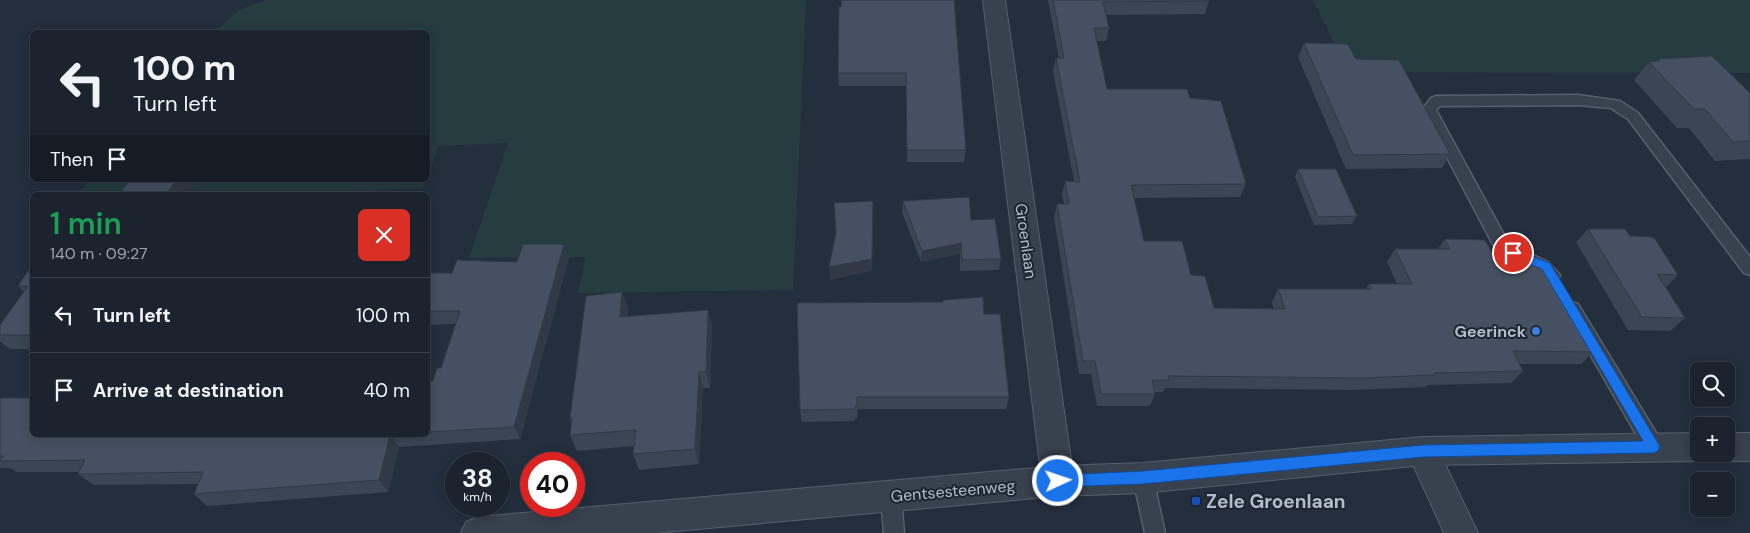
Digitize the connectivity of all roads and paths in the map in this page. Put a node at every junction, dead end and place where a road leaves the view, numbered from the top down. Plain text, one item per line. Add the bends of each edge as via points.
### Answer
1 (994, 0) edge
2 (1750, 269) edge
3 (1654, 447) junction
4 (1690, 447) edge
5 (1735, 447) edge
6 (1750, 447) edge
7 (1423, 451) junction
8 (1143, 478) junction
9 (1058, 481) junction
10 (891, 496) junction
11 (478, 533) edge
12 (894, 533) edge
13 (1155, 533) edge
14 (1461, 533) edge

1 - 9 street, Groenlaan
2 - 3 lane via 1633,116 1615,104 1578,100 1436,101 1429,110 1503,248 1546,266
3 - 4 street, Gentsesteenweg
3 - 7 street, Gentsesteenweg
5 - 6 street
7 - 8 street, Gentsesteenweg
7 - 14 street
8 - 9 street, Gentsesteenweg
8 - 13 lane
9 - 10 street, Gentsesteenweg
10 - 11 street, Gentsesteenweg
10 - 12 lane

